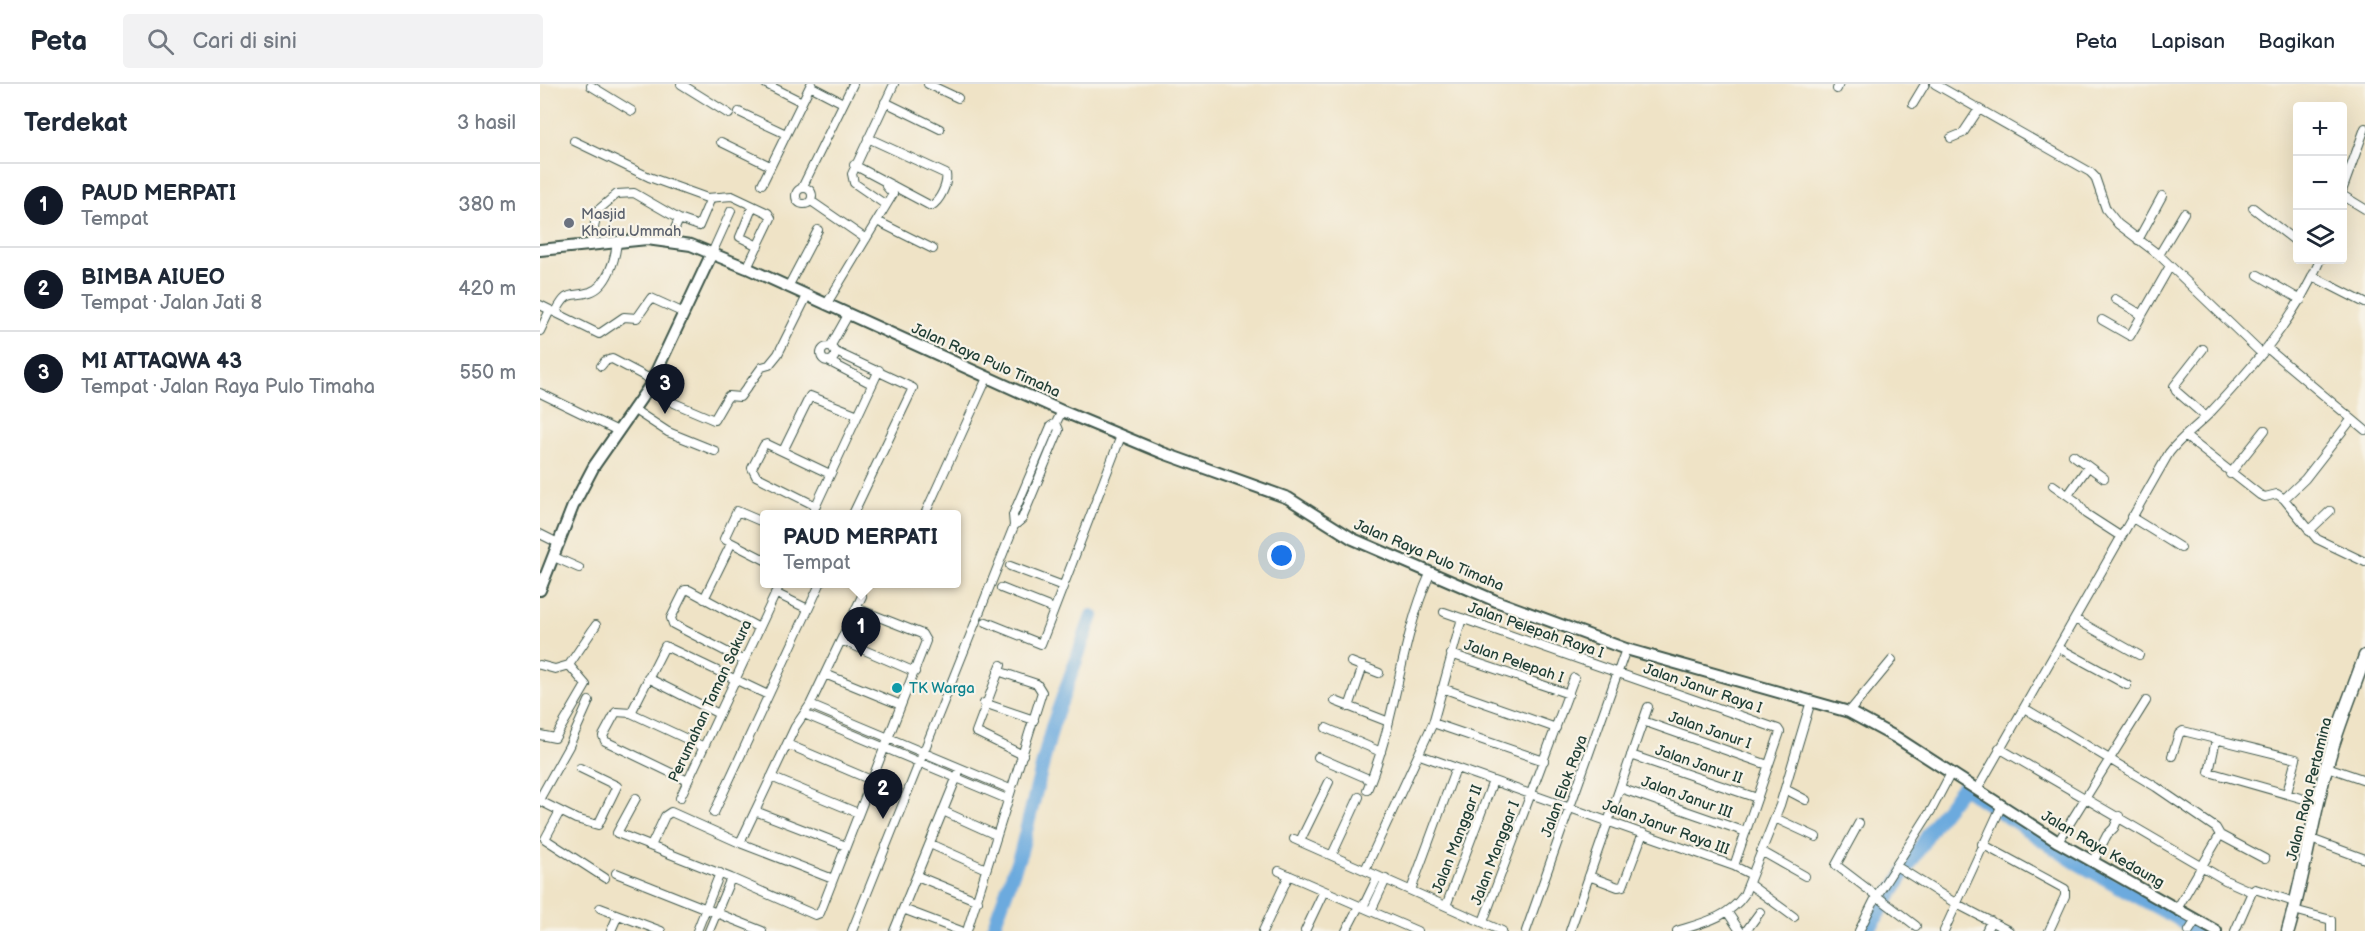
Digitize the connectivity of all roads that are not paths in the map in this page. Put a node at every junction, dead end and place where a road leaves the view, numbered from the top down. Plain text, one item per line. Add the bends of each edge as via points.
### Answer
1 (766, 84) edge
2 (852, 84) edge
3 (894, 84) edge
4 (928, 84) edge
5 (1925, 84) edge
6 (1935, 84) edge
7 (590, 85) edge
8 (684, 85) edge
9 (811, 85) edge
10 (958, 98) dead end
11 (802, 102) junction
12 (885, 102) junction
13 (843, 103) junction
14 (1913, 104) dead end
15 (1979, 109) junction
16 (632, 111) dead end
17 (739, 112) dead end
18 (729, 114) dead end
19 (2365, 128) edge
20 (940, 129) dead end
21 (786, 134) junction
22 (868, 138) junction
23 (1951, 138) dead end
24 (574, 141) dead end
25 (721, 142) dead end
26 (770, 166) junction
27 (854, 167) junction
28 (2347, 181) edge
29 (762, 184) dead end
30 (802, 188) junction
31 (2162, 196) dead end
32 (2347, 196) edge
33 (711, 198) junction
34 (811, 201) junction
35 (886, 205) junction
36 (753, 206) junction
37 (2253, 208) dead end
38 (2365, 208) edge
39 (731, 212) dead end
40 (2184, 213) dead end
41 (679, 219) junction
42 (877, 222) junction
43 (818, 230) dead end
44 (866, 239) junction
45 (2293, 239) edge
46 (2138, 240) junction
47 (670, 241) junction
48 (591, 245) junction
49 (617, 245) junction
50 (759, 246) junction
51 (933, 249) dead end
52 (540, 250) edge
53 (2158, 255) junction
54 (708, 262) junction
55 (2317, 264) edge
56 (2170, 266) junction
57 (747, 268) junction
58 (2258, 275) dead end
59 (2312, 276) junction
60 (788, 287) junction
61 (805, 299) junction
62 (2115, 299) dead end
63 (2301, 300) junction
64 (2365, 303) edge
65 (540, 305) edge
66 (826, 305) junction
67 (553, 311) junction
68 (684, 313) junction
69 (2142, 315) junction
70 (846, 319) junction
71 (2103, 320) dead end
72 (540, 332) edge
73 (832, 349) junction
74 (2203, 349) dead end
75 (2264, 351) junction
76 (828, 361) junction
77 (601, 366) dead end
78 (879, 370) junction
79 (650, 384) junction
80 (872, 384) junction
81 (984, 384) junction
82 (540, 393) edge
83 (633, 410) junction
84 (858, 415) junction
85 (2206, 417) junction
86 (1058, 418) junction
87 (2351, 420) junction
88 (2363, 425) edge
89 (618, 430) junction
90 (2265, 430) dead end
91 (2185, 435) junction
92 (1119, 442) junction
93 (715, 451) dead end
94 (783, 451) junction
95 (2073, 455) dead end
96 (2088, 467) junction
97 (830, 474) junction
98 (2230, 474) junction
99 (2104, 478) dead end
100 (2053, 485) dead end
101 (2068, 495) junction
102 (2284, 499) junction
103 (816, 506) junction
104 (814, 510) edge
105 (855, 510) edge
106 (928, 510) edge
107 (2330, 511) dead end
108 (2131, 517) junction
109 (760, 521) edge
110 (2309, 531) junction
111 (540, 534) edge
112 (2120, 536) junction
113 (560, 544) junction
114 (730, 544) junction
115 (2181, 548) dead end
116 (554, 557) junction
117 (760, 559) edge
118 (2365, 562) edge
119 (1010, 566) dead end
120 (579, 568) dead end
121 (1429, 577) junction
122 (1063, 586) junction
123 (778, 588) edge
124 (818, 588) edge
125 (1001, 588) dead end
126 (540, 590) edge
127 (775, 593) junction
128 (861, 596) dead end
129 (704, 599) junction
130 (856, 608) junction
131 (808, 609) junction
132 (1054, 609) junction
133 (1444, 612) dead end
134 (1462, 618) junction
135 (2076, 619) junction
136 (986, 622) dead end
137 (596, 625) dead end
138 (759, 628) junction
139 (841, 640) junction
140 (2059, 648) junction
141 (1625, 652) junction
142 (1451, 654) junction
143 (2139, 655) dead end
144 (2365, 657) edge
145 (1892, 660) dead end
146 (744, 661) junction
147 (1351, 662) dead end
148 (540, 665) edge
149 (569, 665) junction
150 (1363, 666) junction
151 (1620, 668) junction
152 (915, 672) junction
153 (1379, 673) dead end
154 (825, 674) junction
155 (648, 678) junction
156 (736, 678) junction
157 (1574, 678) dead end
158 (2127, 685) dead end
159 (1442, 688) junction
160 (1569, 694) junction
161 (768, 695) junction
162 (589, 701) dead end
163 (1335, 701) dead end
164 (2146, 701) dead end
165 (984, 703) junction
166 (810, 705) junction
167 (901, 705) junction
168 (1349, 706) junction
169 (1648, 707) dead end
170 (1809, 707) junction
171 (2024, 708) junction
172 (1849, 712) junction
173 (631, 713) junction
174 (719, 714) junction
175 (804, 714) junction
176 (1034, 720) junction
177 (1643, 721) junction
178 (1389, 722) junction
179 (1433, 723) junction
180 (1326, 728) dead end
181 (1556, 728) junction
182 (540, 735) edge
183 (887, 738) junction
184 (2216, 740) junction
185 (787, 744) junction
186 (704, 747) junction
187 (884, 747) junction
188 (1999, 748) junction
189 (1381, 752) junction
190 (923, 753) junction
191 (1023, 755) junction
192 (1420, 755) junction
193 (1631, 755) junction
194 (2172, 756) dead end
195 (1318, 757) dead end
196 (920, 761) junction
197 (1544, 761) junction
198 (2110, 761) junction
199 (1768, 765) junction
200 (2327, 767) junction
201 (580, 768) dead end
202 (961, 768) junction
203 (1456, 768) junction
204 (1950, 775) junction
205 (957, 776) junction
206 (771, 777) junction
207 (871, 780) junction
208 (1371, 780) junction
209 (2365, 780) edge
210 (688, 781) junction
211 (1493, 781) junction
212 (1329, 782) dead end
213 (996, 783) junction
214 (1620, 788) junction
215 (1010, 789) junction
216 (1785, 789) junction
217 (1367, 790) dead end
218 (1977, 790) junction
219 (993, 792) junction
220 (1532, 794) junction
221 (2287, 794) junction
222 (1359, 797) dead end
223 (636, 798) dead end
224 (680, 798) dead end
225 (1757, 798) junction
226 (2085, 798) junction
227 (1007, 799) junction
228 (540, 800) edge
229 (1806, 800) dead end
230 (2319, 803) junction
231 (1570, 807) junction
232 (560, 811) junction
233 (755, 811) junction
234 (943, 811) junction
235 (1998, 812) junction
236 (714, 813) dead end
237 (858, 813) junction
238 (2118, 816) junction
239 (1775, 818) junction
240 (1608, 821) junction
241 (1859, 823) dead end
242 (1746, 832) junction
243 (1643, 833) junction
244 (2220, 834) junction
245 (996, 836) junction
246 (1816, 837) dead end
247 (2311, 839) junction
248 (2058, 842) junction
249 (740, 843) junction
250 (1982, 843) junction
251 (930, 844) junction
252 (651, 846) junction
253 (846, 846) junction
254 (1761, 851) junction
255 (1332, 855) junction
256 (2265, 859) dead end
257 (2365, 859) edge
258 (2093, 862) junction
259 (1734, 866) junction
260 (2201, 867) junction
261 (986, 869) junction
262 (1901, 869) junction
263 (1365, 870) junction
264 (1279, 871) dead end
265 (616, 873) dead end
266 (720, 873) junction
267 (1289, 875) junction
268 (1752, 875) junction
269 (917, 876) junction
270 (1589, 876) junction
271 (1805, 876) dead end
272 (1382, 877) junction
273 (605, 878) dead end
274 (731, 878) junction
275 (833, 879) junction
276 (1749, 884) junction
277 (1411, 890) junction
278 (1324, 891) junction
279 (2252, 892) junction
280 (1881, 900) junction
281 (978, 901) junction
282 (1955, 903) junction
283 (1446, 906) junction
284 (2295, 906) junction
285 (600, 908) dead end
286 (706, 908) junction
287 (1364, 908) junction
288 (903, 909) junction
289 (2177, 909) junction
290 (1760, 912) dead end
291 (717, 913) junction
292 (1728, 913) junction
293 (618, 915) junction
294 (1794, 917) dead end
295 (1991, 921) junction
296 (1483, 922) junction
297 (1916, 926) dead end
298 (2192, 926) edge
299 (1737, 930) edge
300 (611, 931) edge
301 (661, 931) edge
302 (697, 931) edge
303 (709, 931) edge
304 (762, 931) edge
305 (852, 931) edge
306 (894, 931) edge
307 (962, 931) edge
308 (967, 931) edge
309 (1263, 931) edge
310 (1305, 931) edge
311 (1346, 931) edge
312 (1417, 931) edge
313 (1502, 931) edge
314 (1526, 931) edge
315 (1570, 931) edge
316 (1677, 931) edge
317 (1746, 931) edge
318 (1859, 931) edge
319 (1944, 931) edge
320 (1986, 931) edge
321 (2009, 931) edge
322 (2049, 931) edge
323 (2216, 931) edge
324 (2235, 931) edge
325 (2288, 931) edge
326 (2331, 931) edge

1 - 11 street
2 - 13 street
3 - 12 street
4 - 10 street
5 - 14 street
6 - 15 street
7 - 16 street
8 - 18 street
9 - 11 street
9 - 13 street
11 - 21 street
12 - 20 street
12 - 22 street
13 - 30 street
15 - 23 street via 1963,133
15 - 46 street via 2090,172 2106,210
17 - 21 street
19 - 28 street
21 - 26 street
22 - 27 street
22 - 27 street via 941,170 948,181 931,206
24 - 33 street via 649,177
25 - 26 street
26 - 29 street
27 - 35 street via 854,183
27 - 35 street via 893,191
30 - 34 street via 811,192
30 - 34 street via 797,191 797,200 805,204
31 - 46 street
32 - 38 street
33 - 36 street via 732,196
33 - 41 street via 699,226
34 - 44 street
35 - 42 street
36 - 50 street via 770,215
36 - 50 street via 740,237
37 - 45 street
39 - 54 street
40 - 53 street
41 - 47 street
41 - 48 street via 634,193 617,194 597,211
42 - 44 street
42 - 51 street
43 - 60 street
44 - 66 street
46 - 53 street
47 - 49 street, Jalan Raya Pulo Timaha via 647,239
47 - 54 street, Jalan Raya Pulo Timaha
48 - 49 street, Jalan Raya Pulo Timaha
48 - 52 street, Jalan Raya Pulo Timaha
49 - 67 street via 601,285 590,292 568,294
50 - 57 street
53 - 56 street
54 - 57 street, Jalan Raya Pulo Timaha
54 - 68 street
55 - 59 street
56 - 69 street
56 - 75 street
57 - 60 street, Jalan Raya Pulo Timaha
58 - 63 street
59 - 63 street
59 - 64 street
60 - 61 street, Jalan Raya Pulo Timaha
61 - 66 street, Jalan Raya Pulo Timaha
61 - 79 street via 778,354 740,397 728,396 714,420 674,403
62 - 69 street
63 - 75 street
65 - 67 street
66 - 70 street, Jalan Raya Pulo Timaha
67 - 68 street via 599,334 624,317 637,318 651,298
67 - 72 street
68 - 79 street
69 - 71 street via 2130,336
70 - 73 street
70 - 81 street, Jalan Raya Pulo Timaha
73 - 76 street via 835,356
73 - 76 street via 821,352 821,357
73 - 78 street
74 - 85 street via 2174,386
75 - 85 street
75 - 87 street
76 - 80 street
77 - 79 street via 612,360
78 - 80 street
78 - 105 street via 910,385 912,392
79 - 83 street
80 - 84 street
81 - 86 street, Jalan Raya Pulo Timaha
81 - 106 street
82 - 89 street
83 - 89 street
83 - 93 street via 668,432
84 - 94 street via 810,396
84 - 97 street
85 - 91 street
86 - 92 street, Jalan Raya Pulo Timaha
86 - 190 street via 1059,430 1041,460
87 - 88 street
87 - 102 street via 2305,479
89 - 113 street via 573,506
90 - 98 street
91 - 98 street
91 - 108 street via 2169,453
92 - 121 street, Jalan Raya Pulo Timaha via 1288,498 1347,536
92 - 122 street
94 - 97 street
94 - 103 street via 764,445 752,468 753,474
95 - 96 street
96 - 99 street
96 - 101 street
97 - 103 street
98 - 102 street via 2260,495
100 - 101 street
101 - 112 street via 2087,515
102 - 110 street
103 - 104 street
107 - 110 street
108 - 112 street
108 - 115 street
109 - 114 street via 737,511 724,536
110 - 118 street via 2332,548
111 - 113 street
112 - 135 street
113 - 116 street
114 - 117 street
114 - 129 street
116 - 120 street
116 - 126 street
119 - 122 street
121 - 141 street, Jalan Raya Pulo Timaha
121 - 178 street via 1404,650
122 - 132 street
123 - 127 street, Perumahan Taman Sakura
124 - 131 street
125 - 132 street
127 - 131 street
127 - 138 street, Perumahan Taman Sakura
128 - 130 street
129 - 138 street
129 - 146 street via 685,590 670,621
130 - 139 street
130 - 152 street via 926,637
131 - 161 street
132 - 136 street via 1041,644
133 - 134 street, Jalan Pelepah Raya I
134 - 142 street
134 - 151 street, Jalan Pelepah Raya I
135 - 140 street
135 - 143 street
137 - 149 street
138 - 146 street, Perumahan Taman Sakura
139 - 152 street
139 - 154 street
140 - 158 street
140 - 171 street
141 - 151 street, Jalan Elok Raya
141 - 170 street, Jalan Raya Pulo Timaha
142 - 159 street
142 - 160 street, Jalan Pelepah I
144 - 200 main road, Jalan Raya Pertamina
145 - 172 street
146 - 156 street, Perumahan Taman Sakura
147 - 150 street
148 - 149 street via 555,669
149 - 182 street via 585,685 555,738
150 - 153 street
150 - 168 street
151 - 199 street, Jalan Janur Raya I via 1775,727 1780,732
151 - 231 street, Jalan Elok Raya
152 - 167 street
154 - 166 street
154 - 167 street
155 - 156 street via 665,646
155 - 173 street
155 - 174 street
156 - 161 street
156 - 174 street, Perumahan Taman Sakura
157 - 160 street, Jalan Manggar I
159 - 179 street
159 - 181 street
160 - 181 street, Jalan Manggar I
161 - 236 street
162 - 228 street
163 - 168 street
164 - 198 street
165 - 176 street
165 - 176 street via 999,668 1040,687
165 - 191 street via 976,732
166 - 175 street
166 - 183 street
167 - 183 street
168 - 178 street
169 - 177 street
170 - 172 street, Jalan Raya Pulo Timaha
170 - 216 street
171 - 188 street
171 - 198 street
172 - 204 street, Jalan Raya Pulo Timaha via 1897,738
173 - 186 street
173 - 210 street via 616,712 603,739
174 - 186 street, Perumahan Taman Sakura
175 - 185 street
175 - 187 street
176 - 191 street
177 - 193 street
177 - 199 street, Jalan Janur I
178 - 189 street
179 - 192 street
179 - 197 street
180 - 189 street
181 - 197 street, Jalan Manggar I
183 - 187 street
183 - 190 street
184 - 194 street via 2181,732
184 - 221 street via 2209,772
184 - 221 street via 2296,759
185 - 206 street
185 - 207 street
186 - 210 street, Perumahan Taman Sakura
187 - 196 street
187 - 207 street
188 - 218 street
188 - 226 street
189 - 208 street
190 - 196 street
190 - 202 street
191 - 215 street
192 - 203 street, Jalan Janur Raya III
192 - 263 street
193 - 214 street
193 - 225 street, Jalan Janur II
195 - 208 street
196 - 205 street
196 - 305 street
197 - 220 street, Jalan Manggar I
198 - 226 street
198 - 244 street via 2164,793
199 - 225 street, Jalan Janur Raya I
200 - 209 street
200 - 230 main road, Jalan Raya Pertamina
201 - 232 street via 617,790 598,825
202 - 205 street
202 - 213 street
203 - 211 street, Jalan Janur Raya III
203 - 277 street
204 - 218 street, Jalan Raya Pulo Timaha
204 - 262 street
205 - 219 street
205 - 234 street
206 - 233 street
206 - 237 street
207 - 237 street
208 - 217 street
210 - 224 street, Perumahan Taman Sakura
211 - 220 street, Jalan Janur Raya III
211 - 283 street, Jalan Manggar II
212 - 255 street via 1297,840
213 - 215 street
213 - 219 street
214 - 240 street
214 - 242 street, Jalan Janur III
215 - 227 street
216 - 229 street
216 - 239 street
218 - 235 street, Jalan Raya Kedaung
219 - 227 street
220 - 231 street, Jalan Janur Raya III
220 - 296 street, Jalan Manggar I
221 - 230 street
222 - 255 street
223 - 252 street via 617,833
225 - 242 street, Jalan Janur Raya I
226 - 238 street
226 - 248 street
227 - 245 street
228 - 232 street
230 - 247 main road, Jalan Raya Pertamina
231 - 240 street, Jalan Janur Raya III
231 - 314 street, Jalan Elok Raya
232 - 273 street via 545,839
233 - 249 street
233 - 253 street
234 - 245 street
234 - 251 street
235 - 248 street, Jalan Raya Kedaung
235 - 250 street
237 - 253 street
238 - 258 street via 2114,830 2107,835
238 - 260 street
239 - 246 street
239 - 254 street
240 - 243 street, Jalan Janur Raya III
240 - 270 street
241 - 280 street via 1836,864
242 - 259 street, Jalan Janur Raya I
243 - 259 street, Jalan Janur Raya III
243 - 270 street via 1623,886
244 - 256 street
244 - 260 street
245 - 261 street
247 - 257 street
247 - 284 main road, Jalan Raya Pertamina
248 - 258 street, Jalan Raya Kedaung
249 - 252 street via 671,812 665,816
249 - 275 street
250 - 282 street
250 - 322 street via 2065,889
251 - 261 street
251 - 269 street
252 - 266 street
253 - 275 street
254 - 268 street
254 - 271 street
255 - 263 street
258 - 289 street, Jalan Raya Kedaung
259 - 268 street, Jalan Janur Raya III
260 - 279 street
260 - 289 street
261 - 281 street
262 - 280 street
262 - 282 street
263 - 272 street
264 - 267 street
265 - 286 street
266 - 274 street
266 - 286 street
267 - 278 street
267 - 309 street
268 - 276 street
269 - 281 street
269 - 288 street
270 - 315 street
272 - 277 street
272 - 287 street
274 - 275 street via 815,915 822,909
274 - 291 street
276 - 292 street
276 - 294 street
277 - 283 street
278 - 287 street
278 - 310 street
279 - 284 street via 2255,889
279 - 324 street
280 - 297 street
280 - 318 street
281 - 308 street
282 - 295 street
282 - 319 street
283 - 296 street
284 - 325 main road, Jalan Raya Pertamina
284 - 326 street via 2331,920
285 - 293 street
286 - 291 street
286 - 302 street
287 - 311 street
287 - 312 street
288 - 306 street
288 - 307 street
289 - 298 street, Jalan Raya Kedaung
290 - 317 street
291 - 303 street
291 - 304 street
292 - 299 street
292 - 316 street
293 - 300 street
293 - 301 street
295 - 320 street
295 - 321 street
296 - 313 street
298 - 323 street, Jalan Raya Kedaung

